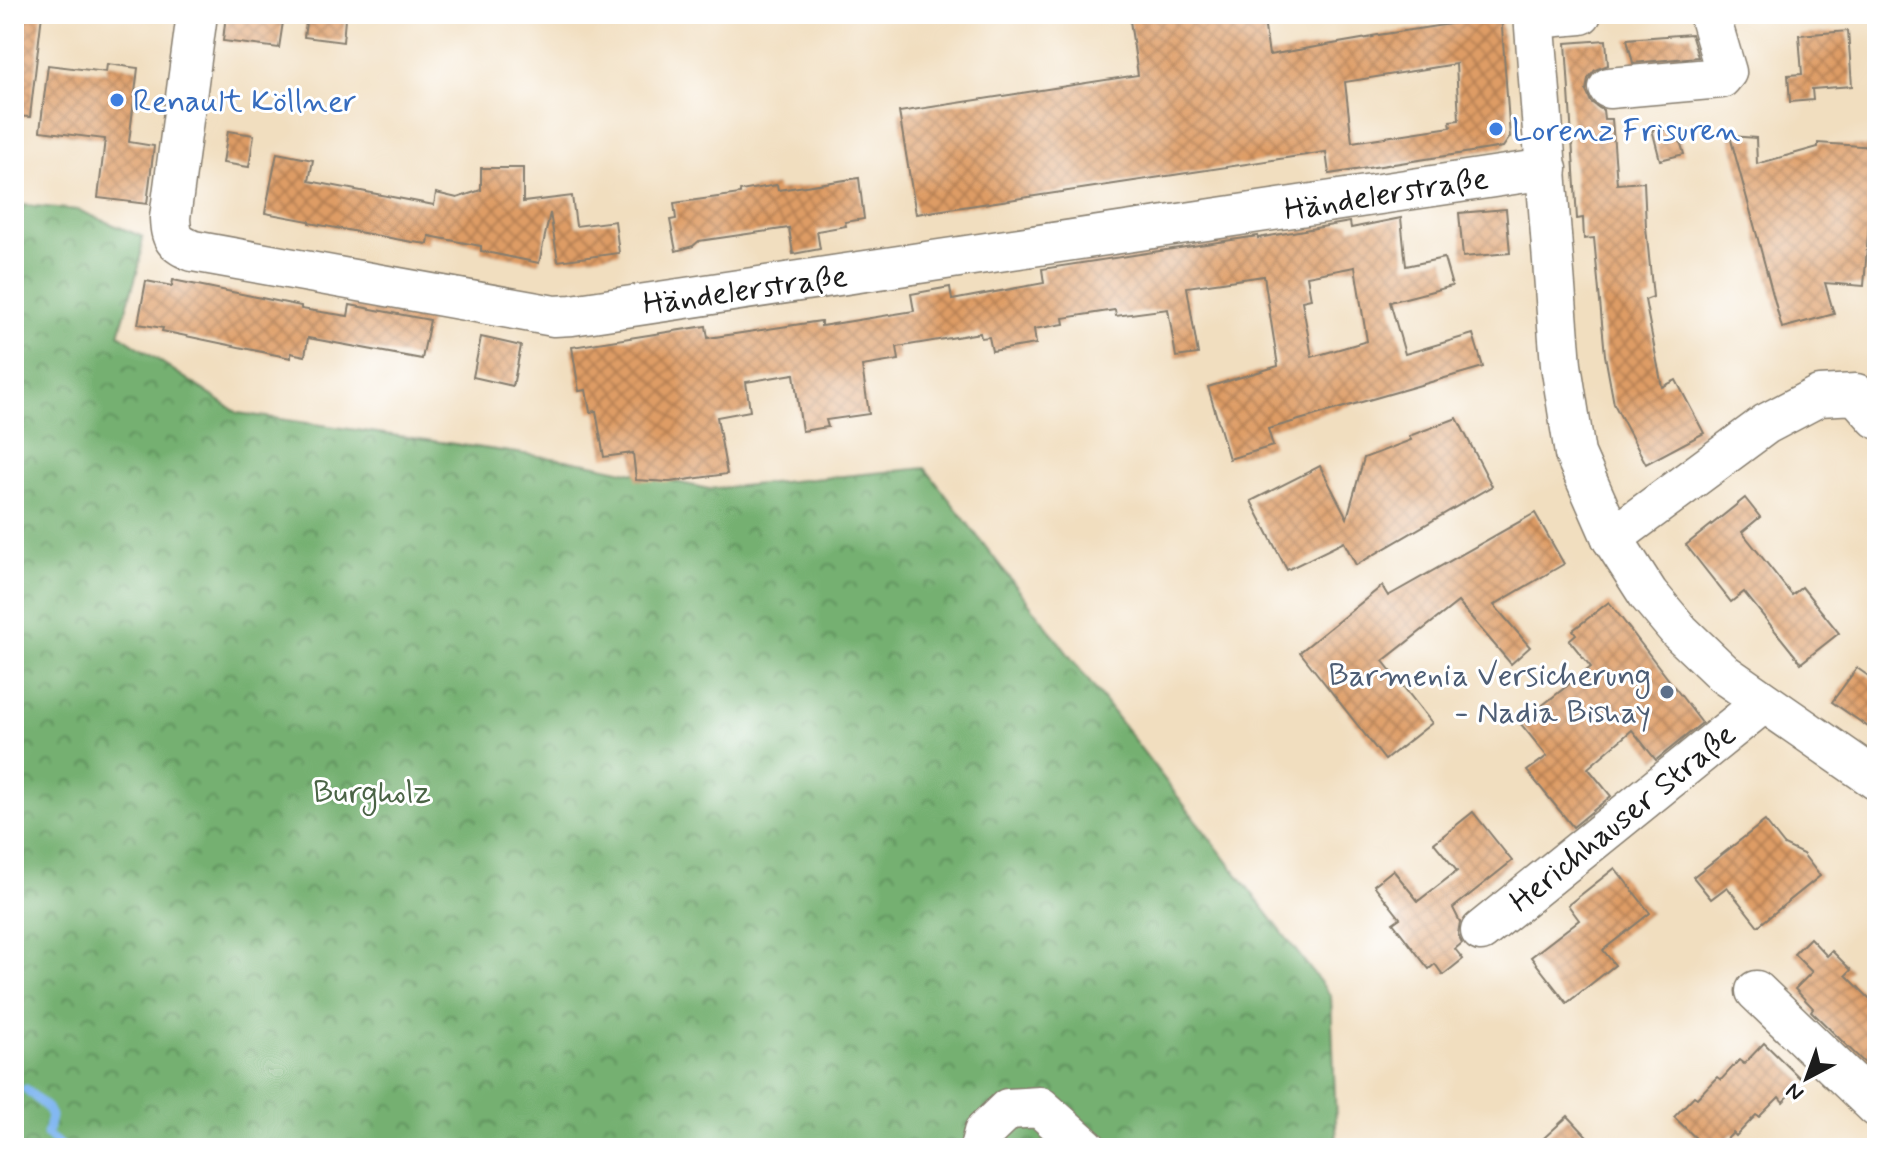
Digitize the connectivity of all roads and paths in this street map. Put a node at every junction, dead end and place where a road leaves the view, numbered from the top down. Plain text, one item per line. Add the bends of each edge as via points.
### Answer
1 (197, 14) edge
2 (1581, 14) edge
3 (1709, 14) edge
4 (1534, 16) edge
5 (1609, 88) dead end
6 (1547, 169) junction
7 (1877, 418) edge
8 (1612, 538) junction
9 (1763, 703) junction
10 (1877, 780) edge
11 (1481, 931) dead end
12 (1756, 991) dead end
13 (1877, 1107) edge
14 (980, 1148) edge
15 (1086, 1148) edge

1 - 6 street, Händelerstraße via 170,218 174,241 193,251 554,316
2 - 4 street, Herichhauser Straße
3 - 5 street via 1726,72 1721,78
4 - 6 street, Herichhauser Straße
6 - 8 street, Herichhauser Straße via 1561,365 1575,454
7 - 8 street via 1856,394 1819,396 1766,424
8 - 9 street, Herichhauser Straße via 1680,632
9 - 10 street, Herichhauser Straße
9 - 11 street, Herichhauser Straße
12 - 13 street
14 - 15 street via 984,1132 1008,1109 1040,1107

